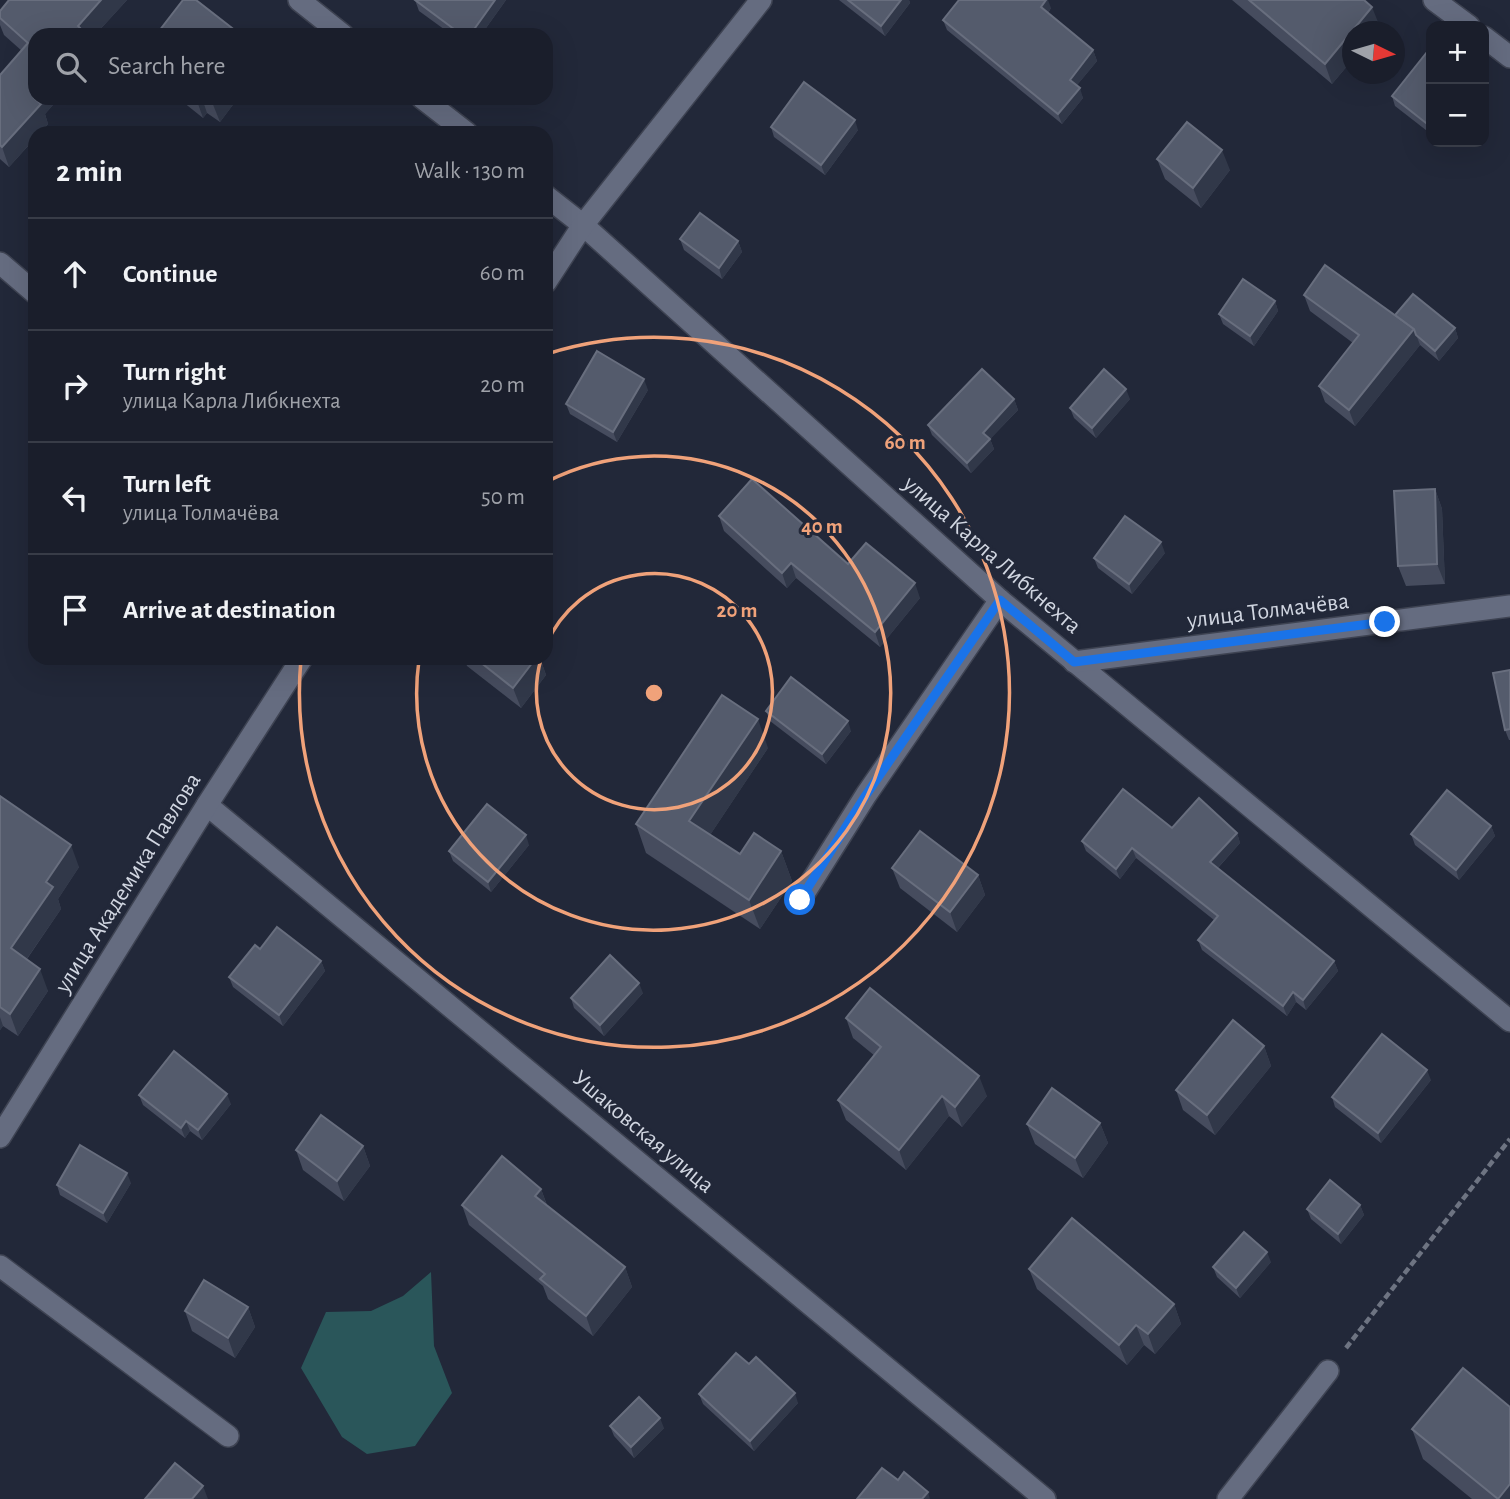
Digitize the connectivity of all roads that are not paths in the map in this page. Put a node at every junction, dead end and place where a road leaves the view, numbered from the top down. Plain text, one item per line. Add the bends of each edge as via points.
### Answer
1 (299, 0) edge
2 (761, 0) edge
3 (1437, 1) edge
4 (1463, 21) edge
5 (334, 28) edge
6 (1489, 41) edge
7 (1510, 57) edge
8 (431, 105) edge
9 (458, 126) edge
10 (553, 201) edge
11 (583, 225) junction
12 (0, 263) edge
13 (553, 271) edge
14 (28, 287) edge
15 (1000, 600) junction
16 (1510, 606) edge
17 (1074, 662) junction
18 (297, 665) edge
19 (207, 805) junction
20 (800, 900) dead end
21 (1510, 1021) edge
22 (0, 1137) edge
23 (0, 1266) edge
24 (1328, 1371) road end
25 (228, 1436) dead end
26 (1045, 1499) edge
27 (1228, 1499) edge

1 - 5 street
2 - 11 street
3 - 4 street
6 - 7 street
8 - 9 street
10 - 11 street, улица Карла Либкнехта
11 - 13 street
11 - 15 street, улица Карла Либкнехта
12 - 14 street
15 - 17 street, улица Карла Либкнехта
15 - 20 street
16 - 17 street, улица Толмачёва
17 - 21 street, улица Карла Либкнехта
18 - 19 street, улица Академика Павлова
19 - 22 street, улица Академика Павлова
19 - 26 street, Ушаковская улица
23 - 25 street
24 - 27 street

